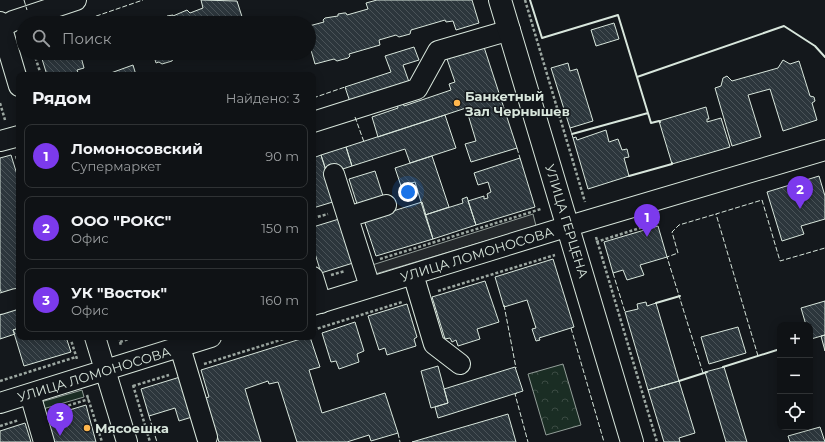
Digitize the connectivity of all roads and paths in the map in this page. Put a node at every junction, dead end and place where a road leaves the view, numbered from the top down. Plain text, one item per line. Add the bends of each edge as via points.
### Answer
1 (76, 0) edge
2 (500, 0) edge
3 (28, 16) edge
4 (16, 20) edge
5 (0, 26) edge
6 (510, 30) junction
7 (16, 52) edge
8 (17, 60) edge
9 (36, 60) edge
10 (18, 72) edge
11 (40, 72) edge
12 (316, 121) edge
13 (16, 137) edge
14 (0, 141) edge
15 (825, 150) edge
16 (334, 174) dead end
17 (386, 205) dead end
18 (543, 208) dead end
19 (348, 217) junction
20 (659, 222) dead end
21 (569, 226) junction
22 (575, 248) junction
23 (363, 265) junction
24 (413, 274) junction
25 (316, 277) edge
26 (370, 288) junction
27 (420, 297) junction
28 (317, 304) edge
29 (316, 329) edge
30 (96, 340) edge
31 (126, 340) edge
32 (202, 340) edge
33 (280, 340) edge
34 (120, 342) joint
35 (180, 347) junction
36 (76, 357) dead end
37 (126, 363) junction
38 (460, 364) dead end
39 (187, 369) junction
40 (105, 370) junction
41 (0, 381) edge
42 (133, 386) junction
43 (30, 394) junction
44 (0, 403) edge
45 (207, 437) dead end
46 (44, 442) edge
47 (126, 442) edge
48 (150, 442) edge
49 (632, 442) edge

1 - 3 street
2 - 6 main road, УЛИЦА ГЕРЦЕНА
4 - 5 street
5 - 7 street
6 - 12 street via 438,51 417,89
6 - 21 main road, УЛИЦА ГЕРЦЕНА
8 - 10 street
9 - 11 path
13 - 14 street
15 - 21 street, УЛИЦА ЛОМОНОСОВА
16 - 19 street
17 - 19 street
18 - 23 path
19 - 23 street
20 - 22 path
21 - 22 main road, УЛИЦА ГЕРЦЕНА
21 - 24 street, УЛИЦА ЛОМОНОСОВА
22 - 27 path
22 - 49 main road, УЛИЦА ГЕРЦЕНА
23 - 25 path
23 - 26 street
24 - 26 street, УЛИЦА ЛОМОНОСОВА
24 - 27 street
26 - 28 street, УЛИЦА ЛОМОНОСОВА
27 - 29 path
27 - 38 street via 434,344
30 - 40 street
31 - 34 path
32 - 35 street, УЛИЦА ЛОМОНОСОВА
33 - 39 path
34 - 37 path
35 - 37 street, УЛИЦА ЛОМОНОСОВА
35 - 39 street
36 - 41 path
37 - 40 street, УЛИЦА ЛОМОНОСОВА
37 - 42 path
39 - 42 path
39 - 45 street
40 - 43 street, УЛИЦА ЛОМОНОСОВА
40 - 47 street
42 - 48 path
43 - 44 street, УЛИЦА ЛОМОНОСОВА
43 - 46 street

